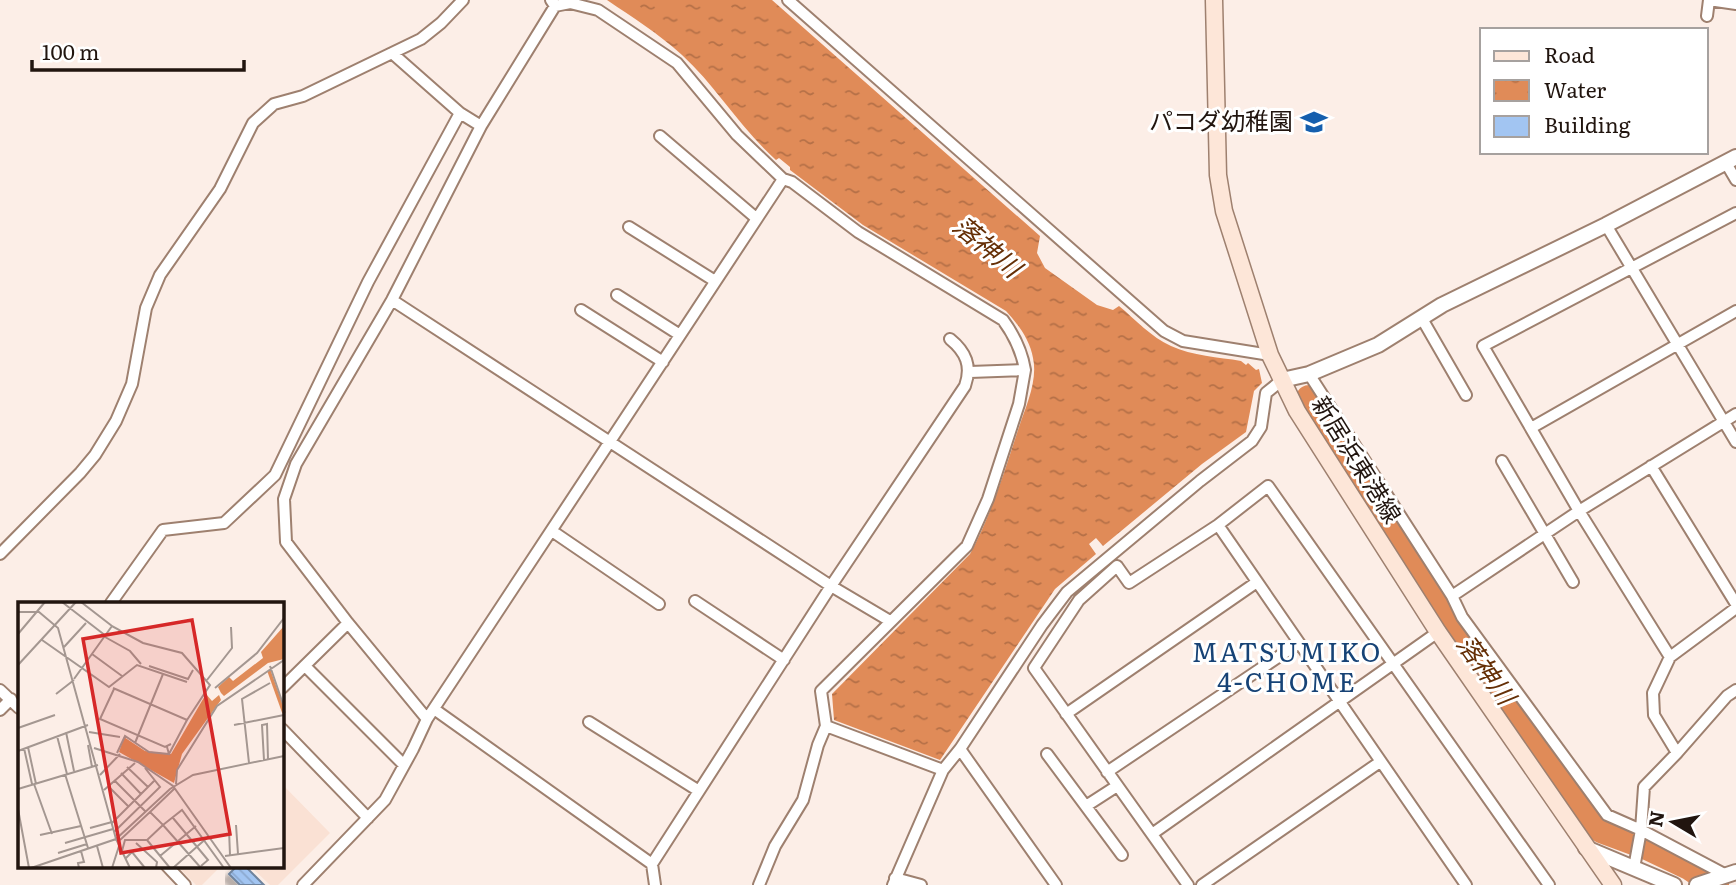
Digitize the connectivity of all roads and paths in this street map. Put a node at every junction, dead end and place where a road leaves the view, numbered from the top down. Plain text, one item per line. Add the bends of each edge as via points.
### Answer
1 (463, 0) edge
2 (788, 0) edge
3 (1214, 0) edge
4 (1709, 0) edge
5 (553, 3) edge
6 (1736, 4) edge
7 (1707, 16) dead end
8 (393, 53) junction
9 (460, 113) junction
10 (481, 126) junction
11 (660, 136) dead end
12 (1731, 160) edge
13 (783, 178) junction
14 (1736, 180) edge
15 (1736, 213) edge
16 (756, 218) junction
17 (1606, 225) junction
18 (629, 228) dead end
19 (1632, 268) junction
20 (715, 281) junction
21 (617, 295) dead end
22 (392, 300) junction
23 (581, 310) dead end
24 (1736, 311) edge
25 (1421, 317) junction
26 (680, 335) junction
27 (950, 339) dead end
28 (1677, 344) junction
29 (1270, 355) junction
30 (663, 362) junction
31 (1025, 370) junction
32 (970, 372) junction
33 (1310, 374) junction
34 (1282, 380) junction
35 (1465, 395) dead end
36 (1736, 414) edge
37 (1724, 421) junction
38 (1531, 428) junction
39 (1736, 442) edge
40 (611, 443) junction
41 (1502, 461) dead end
42 (1651, 466) junction
43 (1579, 511) junction
44 (1218, 525) junction
45 (552, 531) junction
46 (1544, 534) junction
47 (0, 554) edge
48 (1257, 582) junction
49 (1573, 582) dead end
50 (831, 586) junction
51 (1452, 596) junction
52 (695, 601) dead end
53 (112, 602) edge
54 (659, 604) dead end
55 (1736, 606) edge
56 (890, 621) junction
57 (348, 623) junction
58 (1438, 632) junction
59 (1299, 643) junction
60 (1670, 657) junction
61 (784, 660) junction
62 (1394, 664) junction
63 (304, 666) junction
64 (284, 686) edge
65 (0, 690) edge
66 (1736, 690) edge
67 (16, 703) edge
68 (1340, 703) junction
69 (434, 709) junction
70 (0, 710) edge
71 (1066, 714) junction
72 (427, 719) junction
73 (589, 722) dead end
74 (826, 726) junction
75 (284, 731) edge
76 (960, 750) junction
77 (1676, 753) junction
78 (1047, 754) dead end
79 (1380, 762) junction
80 (404, 765) junction
81 (943, 770) junction
82 (1107, 772) junction
83 (1117, 786) junction
84 (699, 792) junction
85 (1086, 806) junction
86 (368, 818) junction
87 (1640, 832) junction
88 (1152, 834) junction
89 (1586, 848) junction
90 (1122, 855) dead end
91 (1635, 861) junction
92 (652, 864) junction
93 (169, 868) edge
94 (1727, 875) edge
95 (894, 882) edge
96 (185, 885) edge
97 (303, 885) edge
98 (655, 885) edge
99 (759, 885) edge
100 (921, 885) edge
101 (1056, 885) edge
102 (1188, 885) edge
103 (1202, 885) edge
104 (1466, 885) edge
105 (1549, 885) edge
106 (1613, 885) edge
107 (1674, 885) edge
108 (1697, 885) edge

1 - 8 street via 441,23
2 - 29 street via 1164,331 1183,341
3 - 29 main road, 新居浜東港線 via 1218,175 1224,211
4 - 6 street
4 - 7 street
5 - 10 street
5 - 13 street via 598,10 677,63 737,135
8 - 9 street
8 - 47 street via 303,96 274,104 253,123 220,189 160,275 146,308 132,384 116,421 95,456
9 - 10 street
9 - 53 street via 368,282 275,475 224,523 163,530
10 - 22 street
11 - 16 street
12 - 14 street
12 - 17 street
13 - 16 street
13 - 31 street via 858,232 1003,320 1024,359
15 - 19 street
16 - 20 street
17 - 19 street
17 - 25 street
18 - 20 street
19 - 28 street
19 - 38 street via 1483,346
20 - 26 street
21 - 26 street
22 - 40 street
22 - 57 street via 296,464 284,499 286,542
23 - 30 street
24 - 28 street
25 - 33 street via 1378,345
25 - 35 street
26 - 30 street
27 - 32 street via 962,349
28 - 37 street
28 - 38 street
29 - 34 main road, 新居浜東港線
30 - 40 street
31 - 32 street
31 - 56 street via 1019,404 973,535 937,578
32 - 50 street
33 - 34 street
33 - 51 street
34 - 58 main road, 新居浜東港線 via 1297,411
34 - 76 street via 1266,393 1261,427 1252,440 1067,592
36 - 37 street
37 - 39 street
37 - 42 street
38 - 43 street
40 - 45 street
40 - 50 street
41 - 46 street
42 - 43 street
42 - 55 street
43 - 46 street
43 - 60 street
44 - 48 street
44 - 62 street via 1268,486
44 - 71 street via 1129,583 1117,566 1079,600 1034,668
45 - 54 street
45 - 69 street
46 - 49 street
46 - 51 street
48 - 59 street
48 - 71 street
50 - 56 street
50 - 61 street
51 - 87 street via 1462,617 1607,815
52 - 61 street
55 - 60 street
56 - 74 street via 821,691
57 - 63 street
57 - 72 street
58 - 62 street
58 - 89 main road, 新居浜東港線
59 - 68 street
59 - 82 street
60 - 77 street via 1653,694 1654,715
61 - 84 street
62 - 68 street
62 - 105 street
63 - 64 street
63 - 80 street
65 - 67 street
66 - 77 street
67 - 70 street
68 - 79 street
68 - 88 street
69 - 72 street
69 - 92 street
71 - 82 street
72 - 80 street
73 - 84 street
74 - 81 street
74 - 99 street via 803,800 775,846
75 - 86 street
76 - 81 street
76 - 101 street
77 - 87 street via 1644,787
78 - 85 street
79 - 103 street
79 - 104 street
80 - 86 street via 385,800
81 - 95 street
82 - 83 street
83 - 85 street
83 - 88 street
84 - 92 street
85 - 90 street
86 - 97 street
87 - 91 street
87 - 94 street
88 - 102 street
89 - 91 street
89 - 106 main road, 新居浜東港線
91 - 107 street
92 - 98 street
93 - 96 street
94 - 108 street
95 - 100 street

